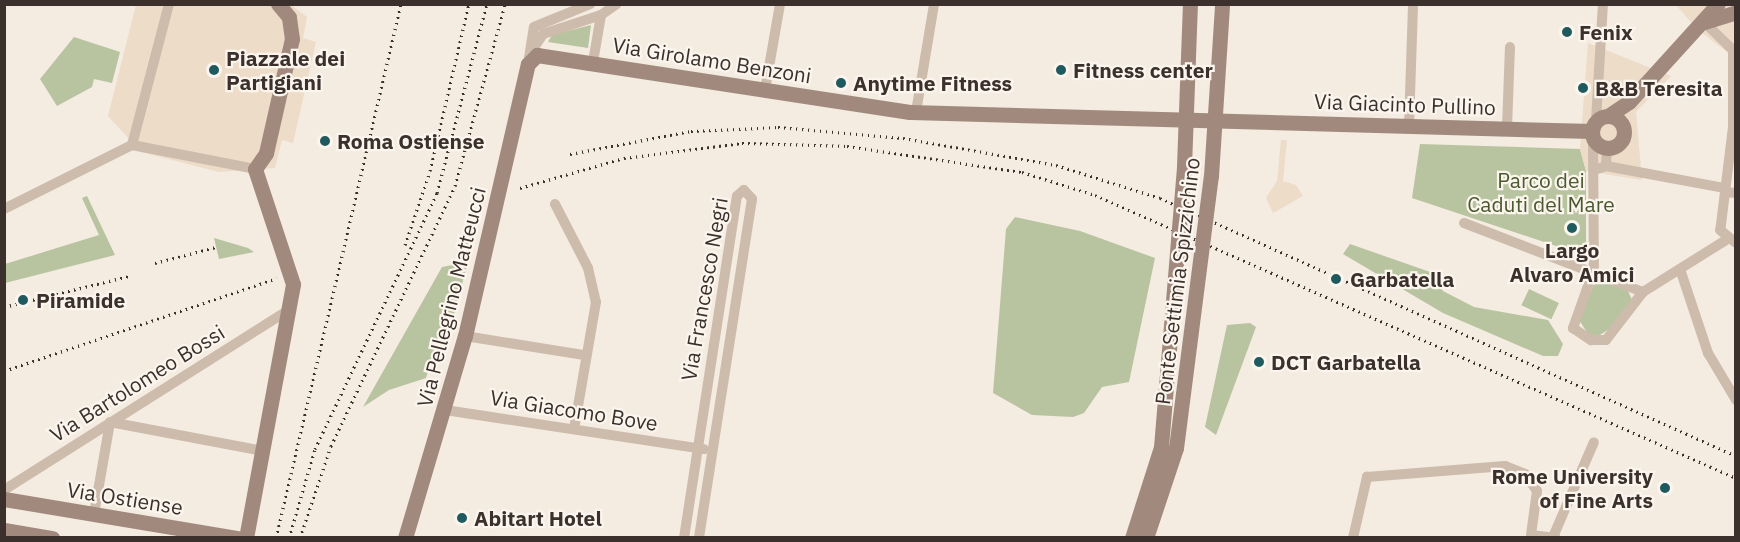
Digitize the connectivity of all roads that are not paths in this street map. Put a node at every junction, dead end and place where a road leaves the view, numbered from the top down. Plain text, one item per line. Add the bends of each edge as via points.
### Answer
1 (168, 4) edge
2 (278, 4) edge
3 (590, 4) edge
4 (617, 4) edge
5 (780, 4) edge
6 (934, 4) edge
7 (1190, 4) edge
8 (1222, 4) edge
9 (1413, 4) edge
10 (1603, 4) edge
11 (1729, 10) edge
12 (601, 15) junction
13 (1700, 25) junction
14 (1510, 47) dead end
15 (593, 62) junction
16 (528, 64) junction
17 (765, 90) junction
18 (1629, 102) junction
19 (916, 112) junction
20 (1217, 118) junction
21 (1622, 124) junction
22 (1409, 126) junction
23 (1597, 126) junction
24 (1187, 128) junction
25 (1507, 128) junction
26 (1734, 128) edge
27 (132, 145) junction
28 (1606, 147) junction
29 (1606, 166) junction
30 (255, 169) junction
31 (1594, 170) junction
32 (1729, 191) edge
33 (555, 204) dead end
34 (4, 209) edge
35 (1464, 223) dead end
36 (1731, 242) edge
37 (1594, 269) junction
38 (1680, 269) junction
39 (1643, 292) junction
40 (289, 308) junction
41 (465, 336) junction
42 (584, 355) junction
43 (1736, 400) edge
44 (445, 410) junction
45 (110, 422) junction
46 (574, 429) junction
47 (1594, 442) dead end
48 (697, 448) junction
49 (1169, 448) junction
50 (713, 450) junction
51 (264, 451) junction
52 (4, 490) edge
53 (4, 499) edge
54 (94, 514) junction
55 (4, 530) edge
56 (52, 537) edge
57 (238, 537) edge
58 (246, 537) edge
59 (405, 537) edge
60 (684, 537) edge
61 (699, 537) edge
62 (1132, 537) edge
63 (1146, 537) edge
64 (1353, 537) edge
65 (1555, 537) edge

1 - 27 street
2 - 30 street via 289,17 293,36 266,153
3 - 16 street via 536,25 529,39
4 - 12 street
5 - 17 street
6 - 19 street
7 - 24 street, Ponte Settimia Spizzichino
8 - 20 street, Ponte Settimia Spizzichino
9 - 22 street
10 - 23 street
11 - 13 street
12 - 15 street
12 - 16 street via 541,35
13 - 18 street
13 - 26 street via 1733,50
14 - 25 street
15 - 16 street, Via Girolamo Benzoni via 540,54
15 - 17 street, Via Girolamo Benzoni
16 - 41 street, Via Pellegrino Matteucci
17 - 19 street, Via Girolamo Benzoni
18 - 21 street
18 - 23 street
19 - 24 street, Via Girolamo Benzoni
20 - 22 street, Via Giacinto Pullino
20 - 24 street, Via Girolamo Benzoni
20 - 49 street, Ponte Settimia Spizzichino, bridge
21 - 23 street
21 - 28 street via 1622,139
22 - 25 street, Via Giacinto Pullino
23 - 25 street, Via Giacinto Pullino
23 - 28 street
23 - 31 street
24 - 49 street, Ponte Settimia Spizzichino, bridge
26 - 32 street
27 - 30 street
27 - 34 street
28 - 29 street
29 - 31 street
29 - 32 street
30 - 40 street via 291,269
31 - 37 street
32 - 36 street via 1720,230
33 - 42 street via 595,288 594,329
35 - 37 street
36 - 38 street
37 - 39 street
37 - 39 street via 1572,323 1591,340 1612,335
38 - 39 street
38 - 43 street via 1708,353
40 - 45 street, Via Bartolomeo Bossi via 278,321
40 - 51 street
41 - 42 street
41 - 44 street, Via Pellegrino Matteucci
42 - 46 street
44 - 46 street, Via Giacomo Bove
44 - 59 street, Via Pellegrino Matteucci
45 - 51 street
45 - 52 street, Via Bartolomeo Bossi
45 - 54 street
46 - 48 street, Via Giacomo Bove
47 - 65 street
48 - 50 street
48 - 50 street, Via Francesco Negri via 737,196 744,190 752,199
48 - 60 street, Via Francesco Negri
49 - 62 street
49 - 63 street
50 - 61 street, Via Francesco Negri
51 - 58 street
53 - 54 street, Via Ostiense
54 - 57 street, Via Ostiense
55 - 56 street
64 - 65 street via 1367,477 1505,466 1525,474 1537,491 1531,535

